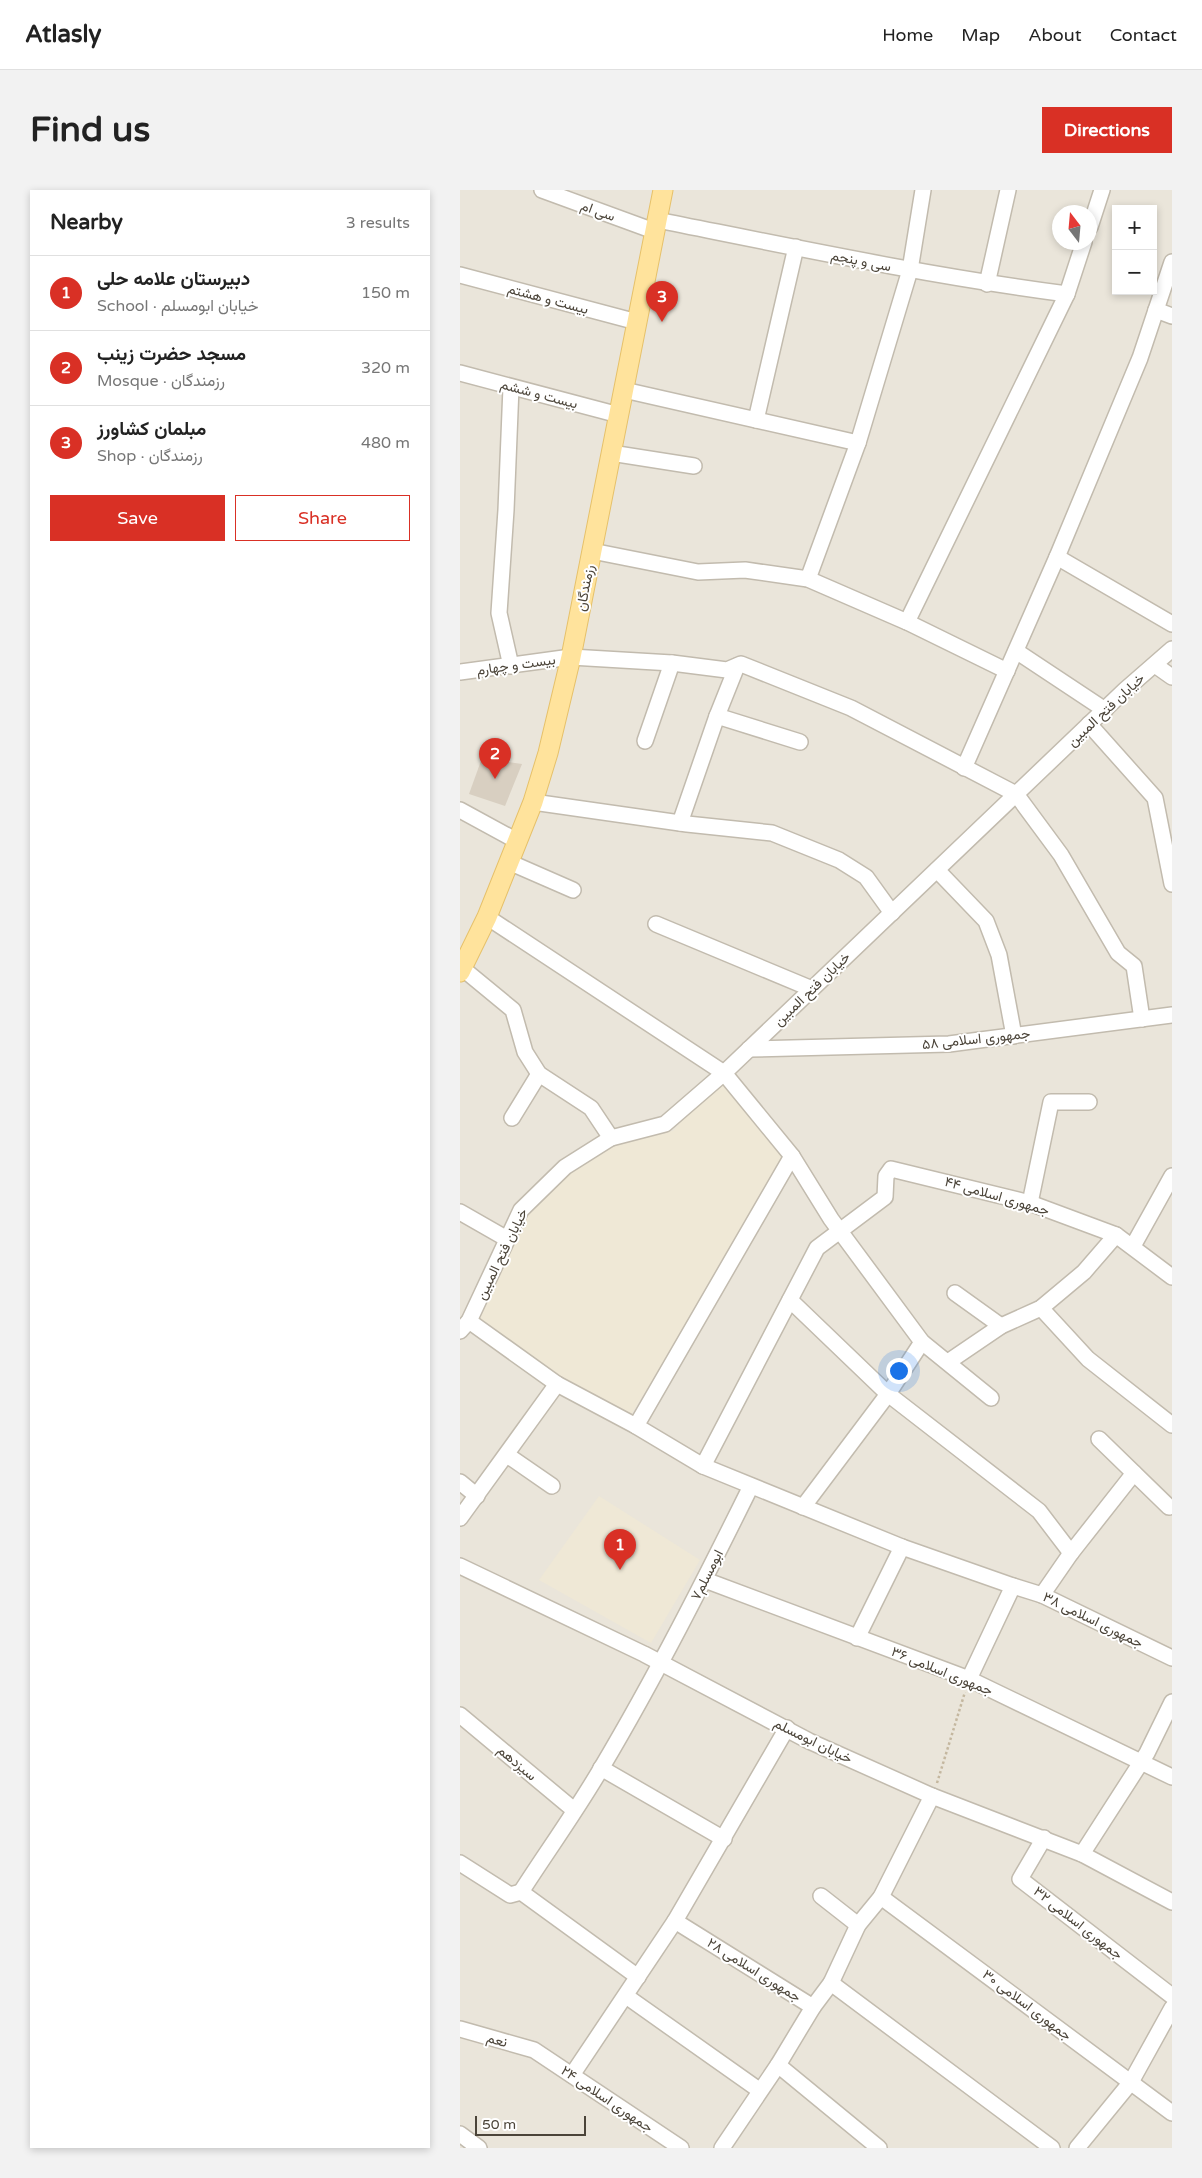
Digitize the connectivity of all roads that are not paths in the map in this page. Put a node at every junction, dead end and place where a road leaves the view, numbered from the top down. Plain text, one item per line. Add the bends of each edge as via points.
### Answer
1 (542, 190) edge
2 (663, 190) edge
3 (923, 190) edge
4 (1008, 190) edge
5 (1102, 190) edge
6 (1097, 205) edge
7 (656, 226) junction
8 (796, 248) junction
9 (1081, 250) edge
10 (1172, 262) edge
11 (910, 270) junction
12 (460, 275) edge
13 (987, 284) junction
14 (1067, 294) junction
15 (1156, 310) junction
16 (1172, 316) edge
17 (637, 322) junction
18 (460, 373) edge
19 (511, 387) junction
20 (624, 390) junction
21 (619, 415) junction
22 (756, 420) junction
23 (858, 443) junction
24 (611, 453) junction
25 (694, 466) dead end
26 (592, 551) junction
27 (1057, 557) junction
28 (808, 579) junction
29 (907, 622) junction
30 (1172, 624) edge
31 (1172, 649) edge
32 (1016, 651) junction
33 (571, 657) junction
34 (672, 663) junction
35 (1154, 664) junction
36 (511, 666) junction
37 (737, 666) junction
38 (1007, 671) junction
39 (460, 672) edge
40 (1172, 677) edge
41 (1105, 710) junction
42 (717, 716) junction
43 (1090, 724) junction
44 (645, 741) dead end
45 (800, 742) dead end
46 (964, 768) junction
47 (1016, 794) junction
48 (533, 802) junction
49 (460, 810) edge
50 (680, 823) junction
51 (517, 841) junction
52 (508, 862) junction
53 (937, 870) junction
54 (1172, 884) edge
55 (573, 890) dead end
56 (892, 913) junction
57 (487, 916) junction
58 (656, 924) dead end
59 (463, 959) edge
60 (812, 989) junction
61 (1172, 1015) edge
62 (1142, 1019) junction
63 (1014, 1036) junction
64 (749, 1049) junction
65 (724, 1073) junction
66 (539, 1074) junction
67 (1089, 1102) dead end
68 (512, 1118) dead end
69 (611, 1138) junction
70 (792, 1156) junction
71 (1172, 1176) edge
72 (1168, 1193) edge
73 (1030, 1203) junction
74 (460, 1212) edge
75 (840, 1229) junction
76 (1116, 1235) junction
77 (507, 1239) junction
78 (1133, 1246) junction
79 (1172, 1277) edge
80 (955, 1293) dead end
81 (790, 1300) junction
82 (1040, 1308) junction
83 (465, 1326) edge
84 (1001, 1326) junction
85 (922, 1342) junction
86 (948, 1362) junction
87 (557, 1384) junction
88 (888, 1394) junction
89 (991, 1398) dead end
90 (1172, 1425) edge
91 (636, 1426) junction
92 (1099, 1439) dead end
93 (507, 1455) junction
94 (703, 1466) junction
95 (1134, 1473) junction
96 (460, 1482) edge
97 (552, 1486) dead end
98 (751, 1486) junction
99 (477, 1496) junction
100 (803, 1507) junction
101 (1169, 1507) dead end
102 (460, 1518) edge
103 (902, 1548) junction
104 (1070, 1553) junction
105 (460, 1566) edge
106 (705, 1580) junction
107 (1012, 1586) junction
108 (1042, 1595) junction
109 (858, 1638) junction
110 (1172, 1658) edge
111 (661, 1664) junction
112 (969, 1679) junction
113 (1172, 1702) edge
114 (460, 1715) edge
115 (787, 1728) junction
116 (1140, 1762) junction
117 (601, 1768) junction
118 (1172, 1777) edge
119 (932, 1796) junction
120 (574, 1810) junction
121 (1044, 1838) junction
122 (724, 1839) junction
123 (1082, 1854) junction
124 (460, 1864) edge
125 (521, 1892) junction
126 (820, 1896) dead end
127 (882, 1897) junction
128 (1172, 1902) edge
129 (675, 1921) junction
130 (858, 1925) junction
131 (638, 1976) junction
132 (831, 1983) junction
133 (626, 1996) junction
134 (1172, 1996) edge
135 (812, 2007) junction
136 (1172, 2008) edge
137 (460, 2029) edge
138 (534, 2050) joint
139 (778, 2065) junction
140 (572, 2075) junction
141 (1131, 2082) junction
142 (759, 2090) junction
143 (1172, 2113) edge
144 (460, 2134) edge
145 (479, 2148) edge
146 (681, 2148) edge
147 (722, 2148) edge
148 (879, 2148) edge
149 (1052, 2148) edge
150 (1077, 2148) edge

1 - 7 street, سی ام
2 - 7 main road, رزمندگان
3 - 11 street
4 - 13 street
5 - 6 street
7 - 8 street, سی و پنجم
7 - 17 main road, رزمندگان
8 - 11 street, سی و پنجم
8 - 22 street
9 - 14 street
10 - 15 street
11 - 13 street, سی و پنجم
11 - 23 street
12 - 17 street, بیست و هشتم
13 - 14 street, سی و پنجم
14 - 29 street
15 - 16 street
15 - 27 street via 1140,358
17 - 20 main road, رزمندگان
18 - 19 street, بیست و ششم
19 - 21 street, بیست و ششم
19 - 36 street via 499,614
20 - 21 main road, رزمندگان
20 - 22 street
21 - 24 main road, رزمندگان
22 - 23 street
23 - 28 street
24 - 25 street
24 - 26 main road, رزمندگان
26 - 28 street via 698,572 745,570
26 - 33 main road, رزمندگان
27 - 30 street
27 - 32 street
28 - 29 street
29 - 38 street
31 - 35 street, خیابان فتح المبین
32 - 38 street
32 - 41 street
33 - 34 street, بیست و چهارم
33 - 36 street, بیست و چهارم
33 - 48 main road, رزمندگان
34 - 37 street, بیست و چهارم via 727,670
34 - 44 street
35 - 40 street
35 - 41 street, خیابان فتح المبین
36 - 39 street, بیست و چهارم
37 - 42 street
37 - 46 street, بیست و چهارم via 741,664 852,708
38 - 46 street
41 - 43 street, خیابان فتح المبین
42 - 45 street
42 - 50 street
43 - 47 street, خیابان فتح المبین
43 - 54 street via 1155,798
46 - 47 street, بیست و چهارم
47 - 53 street, خیابان فتح المبین
47 - 62 street via 1061,855 1118,953 1134,966
48 - 50 street
48 - 51 main road, رزمندگان
49 - 51 street
50 - 56 street via 772,833 839,860 866,877
51 - 52 main road, رزمندگان
52 - 55 street
52 - 57 main road, رزمندگان
53 - 56 street, خیابان فتح المبین
53 - 63 street via 986,921 999,955
56 - 60 street, خیابان فتح المبین
57 - 59 main road, رزمندگان
57 - 65 street
58 - 60 street
59 - 66 street via 513,1010 525,1052
60 - 64 street, خیابان فتح المبین
61 - 62 street, جمهوری اسلامی ۵۸
62 - 63 street, جمهوری اسلامی ۵۸
63 - 64 street, جمهوری اسلامی ۵۸ via 949,1044
64 - 65 street, خیابان فتح المبین
65 - 69 street, خیابان فتح المبین via 665,1124
65 - 70 street
66 - 68 street
66 - 69 street via 591,1108
67 - 73 street via 1051,1102
69 - 77 street, خیابان فتح المبین via 565,1167 533,1197 521,1210
70 - 75 street
70 - 91 street
71 - 72 street
72 - 78 street
73 - 75 street, جمهوری اسلامی ۴۴ via 891,1169 886,1176 885,1197
73 - 76 street, جمهوری اسلامی ۴۴
74 - 77 street
75 - 81 street via 817,1248
75 - 85 street
76 - 78 street, جمهوری اسلامی ۴۴
76 - 82 street via 1084,1272
77 - 83 street, خیابان فتح المبین
78 - 79 street, جمهوری اسلامی ۴۴
80 - 84 street
81 - 88 street
81 - 94 street
82 - 84 street
82 - 90 street via 1088,1359
83 - 87 street, جمهوری اسلامی ۳۸
84 - 86 street
85 - 86 street
85 - 88 street
86 - 89 street
87 - 91 street, جمهوری اسلامی ۳۸
87 - 93 street
88 - 100 street
88 - 104 street via 1039,1511
91 - 94 street, جمهوری اسلامی ۳۸
92 - 95 street
93 - 97 street
93 - 99 street
94 - 98 street, جمهوری اسلامی ۳۸
95 - 101 street
95 - 104 street
96 - 99 street
98 - 100 street, جمهوری اسلامی ۳۸
98 - 106 street, ابومسلم۷
99 - 102 street
100 - 103 street, جمهوری اسلامی ۳۸
103 - 107 street, جمهوری اسلامی ۳۸
103 - 109 street
104 - 108 street
105 - 111 street, خیابان ابومسلم
106 - 109 street, جمهوری اسلامی ۳۶
106 - 111 street, ابومسلم۷
107 - 108 street, جمهوری اسلامی ۳۸
107 - 112 street
108 - 110 street, جمهوری اسلامی ۳۸
109 - 112 street, جمهوری اسلامی ۳۶
111 - 115 street, خیابان ابومسلم
111 - 117 street, ابومسلم۷
112 - 116 street, جمهوری اسلامی ۳۶
113 - 116 street via 1148,1753
114 - 120 street, سیزدهم
115 - 119 street, خیابان ابومسلم
115 - 122 street
116 - 118 street, جمهوری اسلامی ۳۶
116 - 123 street
117 - 120 street, ابومسلم۷
117 - 122 street
119 - 121 street, خیابان ابومسلم
119 - 127 street, جمهوری اسلامی ۲۸
120 - 125 street, ابومسلم۷
121 - 123 street, خیابان ابومسلم
121 - 134 street, جمهوری اسلامی ۳۲ via 1020,1879
122 - 129 street
123 - 128 street, خیابان ابومسلم
124 - 125 street via 510,1895
125 - 131 street
126 - 130 street
127 - 130 street, جمهوری اسلامی ۲۸
127 - 141 street, جمهوری اسلامی ۳۰
129 - 131 street
129 - 135 street, جمهوری اسلامی ۲۸
130 - 132 street, جمهوری اسلامی ۲۸
131 - 133 street
132 - 135 street, جمهوری اسلامی ۲۸
132 - 149 street
133 - 140 street
133 - 142 street
135 - 139 street
136 - 141 street
137 - 138 street, نعم
138 - 140 street, جمهوری اسلامی ۲۴
139 - 142 street
139 - 148 street
140 - 146 street, جمهوری اسلامی ۲۴
141 - 143 street, جمهوری اسلامی ۳۰
141 - 150 street
142 - 147 street
144 - 145 street

